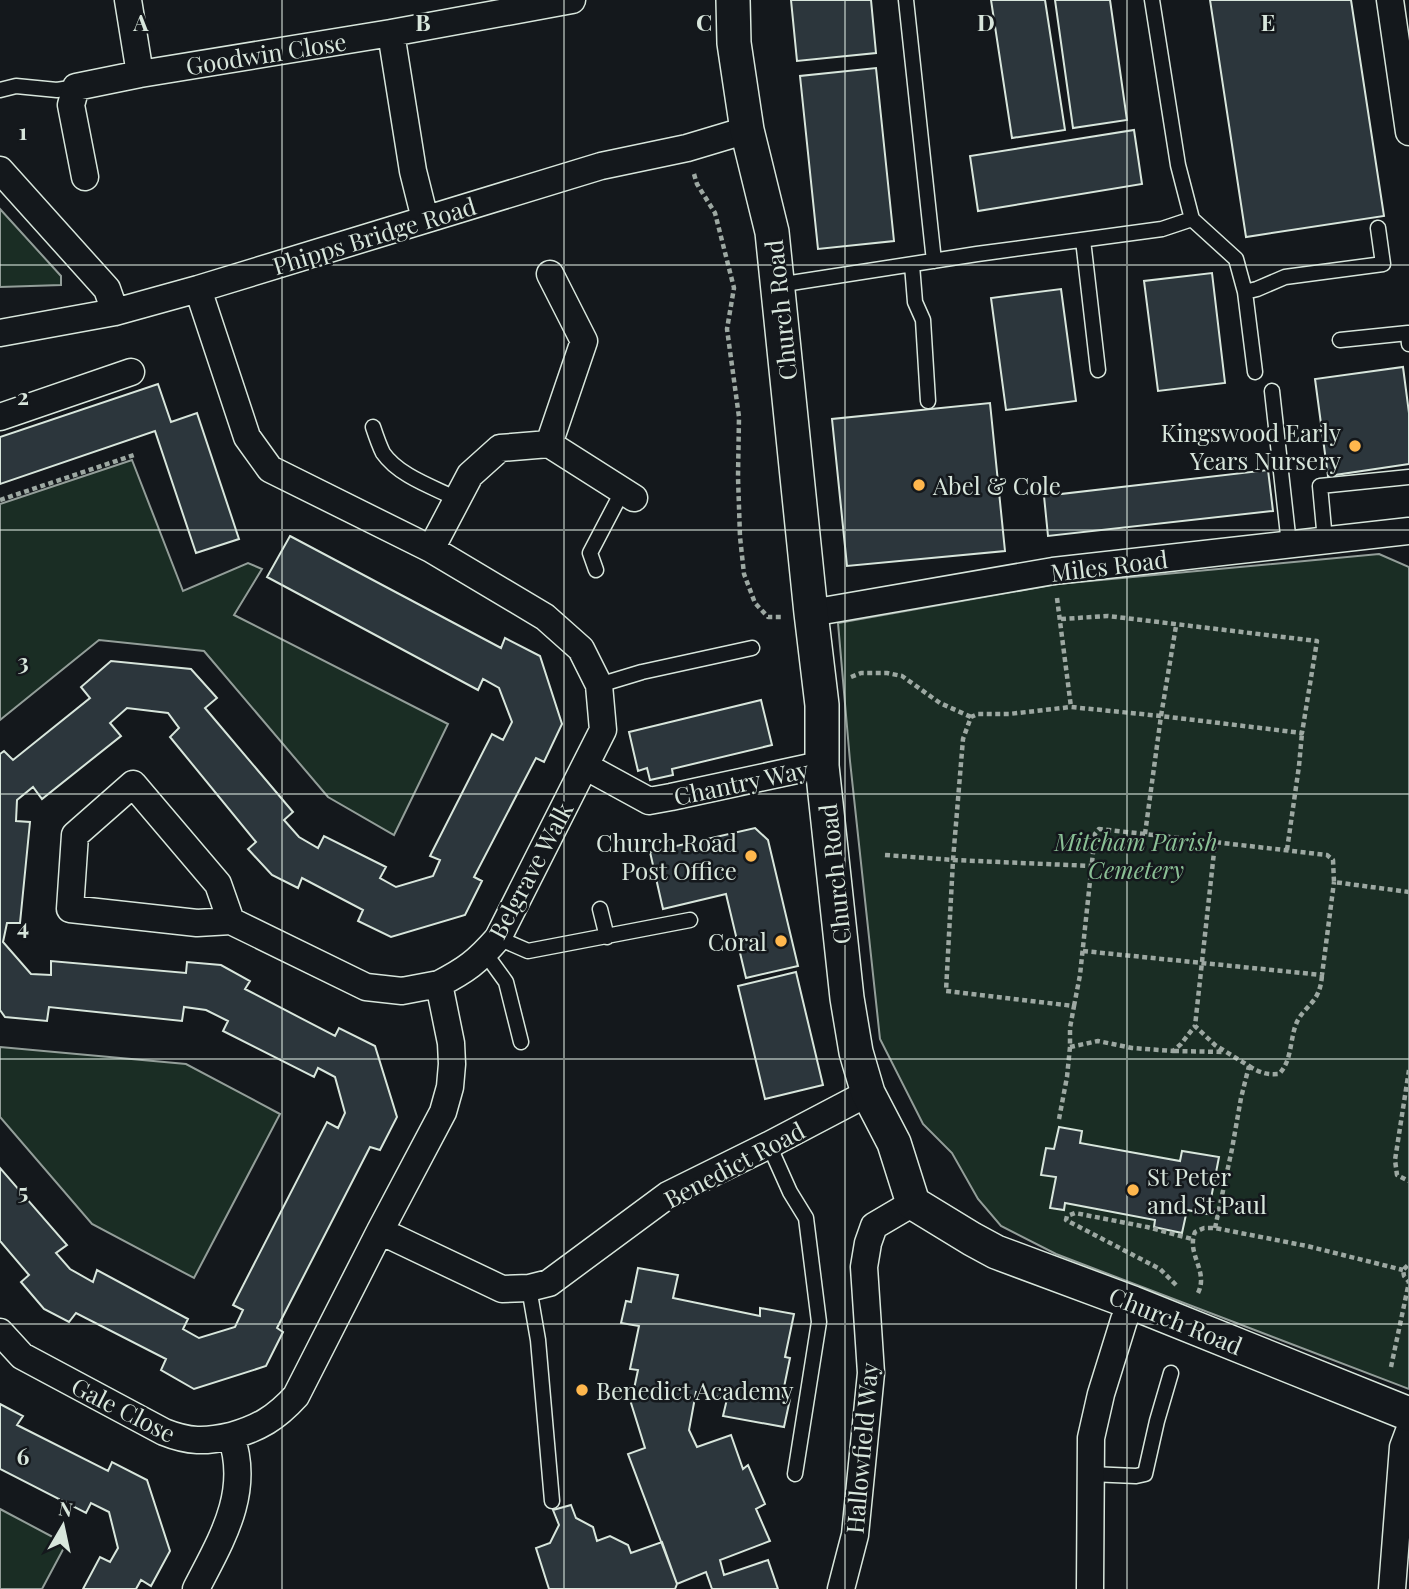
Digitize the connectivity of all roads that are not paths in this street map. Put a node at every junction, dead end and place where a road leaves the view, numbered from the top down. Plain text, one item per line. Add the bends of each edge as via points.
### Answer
1 (128, 0) edge
2 (572, 0) edge
3 (733, 0) edge
4 (906, 0) edge
5 (1152, 0) edge
6 (1390, 0) edge
7 (391, 33) junction
8 (140, 74) junction
9 (76, 87) junction
10 (0, 90) edge
11 (747, 130) junction
12 (1409, 132) edge
13 (0, 170) edge
14 (85, 177) dead end
15 (425, 219) junction
16 (1192, 219) junction
17 (1378, 228) dead end
18 (1083, 240) junction
19 (934, 261) junction
20 (912, 265) junction
21 (550, 274) dead end
22 (778, 285) junction
23 (198, 289) junction
24 (1245, 292) junction
25 (115, 312) junction
26 (0, 333) edge
27 (1340, 340) dead end
28 (1409, 344) edge
29 (1098, 370) dead end
30 (131, 372) dead end
31 (1255, 372) dead end
32 (1272, 391) dead end
33 (928, 401) dead end
34 (0, 417) edge
35 (373, 427) dead end
36 (549, 444) junction
37 (1409, 477) edge
38 (628, 494) joint
39 (457, 499) junction
40 (1409, 531) edge
41 (1325, 540) junction
42 (1289, 544) junction
43 (431, 550) junction
44 (596, 570) dead end
45 (811, 613) junction
46 (752, 648) dead end
47 (599, 685) junction
48 (585, 766) junction
49 (822, 766) junction
50 (600, 909) dead end
51 (690, 920) dead end
52 (231, 921) junction
53 (607, 937) junction
54 (491, 946) junction
55 (439, 984) junction
56 (521, 1042) dead end
57 (868, 1093) junction
58 (769, 1146) junction
59 (913, 1203) junction
60 (380, 1231) junction
61 (529, 1288) junction
62 (1133, 1303) junction
63 (0, 1332) edge
64 (11, 1356) edge
65 (1171, 1373) dead end
66 (1409, 1414) edge
67 (1409, 1432) edge
68 (231, 1436) junction
69 (795, 1474) dead end
70 (1090, 1474) junction
71 (552, 1501) dead end
72 (196, 1589) edge
73 (841, 1589) edge
74 (1090, 1589) edge
75 (1392, 1589) edge

1 - 8 street
2 - 7 street, Goodwin Close
3 - 11 street, Church Road via 734,43
4 - 19 lane
5 - 16 lane via 1178,165
6 - 12 street
7 - 8 street, Goodwin Close
7 - 15 street
8 - 9 street, Goodwin Close
9 - 10 lane
9 - 14 street via 71,105
11 - 15 street, Phipps Bridge Road via 601,166
11 - 22 street, Church Road via 772,232
13 - 25 street via 107,289
15 - 23 street, Phipps Bridge Road
16 - 18 lane via 1162,229
16 - 24 lane via 1236,259
17 - 24 lane via 1383,264 1285,277
18 - 19 lane
18 - 29 lane
19 - 20 lane
20 - 22 lane
20 - 33 lane via 915,302 923,320
21 - 36 street via 584,341
22 - 45 street, Church Road
23 - 25 street, Phipps Bridge Road
23 - 43 street, Belgrave Walk via 247,437 270,469
24 - 31 lane
25 - 26 street, Phipps Bridge Road
27 - 28 lane via 1408,333
30 - 34 street
32 - 42 lane
35 - 39 lane via 393,465
36 - 38 street
36 - 39 street via 500,448 470,475
37 - 41 lane via 1320,486
38 - 44 lane via 590,553
39 - 43 street
40 - 41 street, Miles Road
41 - 42 street, Miles Road
42 - 45 street, Miles Road via 1053,571
43 - 47 street, Belgrave Walk via 545,617 581,649
45 - 49 street, Church Road
46 - 47 lane
47 - 48 street, Belgrave Walk via 603,730
48 - 49 street, Chantry Way via 649,800
48 - 54 street, Belgrave Walk
49 - 57 street, Church Road via 847,998
50 - 53 lane
51 - 53 lane
52 - 52 street via 198,923 69,909 75,835 133,784 218,884
52 - 55 street via 366,987 402,991
53 - 54 lane via 528,951
54 - 55 street, Belgrave Walk
54 - 56 lane via 506,982
55 - 60 street via 451,1043 450,1087 443,1112
57 - 58 street, Benedict Road
57 - 59 street, Church Road via 894,1143
58 - 61 street, Benedict Road via 668,1195 550,1283
58 - 69 lane via 806,1219 819,1322
59 - 62 street, Church Road via 996,1252
59 - 73 street, Hallowfield Way via 874,1226 868,1243 864,1266 871,1373 855,1535
60 - 61 street, Benedict Road via 502,1289
60 - 68 street via 296,1396 267,1421
61 - 71 lane
62 - 66 street, Church Road
62 - 70 street via 1101,1394 1091,1438
63 - 64 street, Gale Close
64 - 68 street, Gale Close via 180,1438 211,1441
65 - 70 lane via 1146,1474
67 - 75 street via 1403,1447
68 - 72 street via 238,1465 234,1507
70 - 74 street

